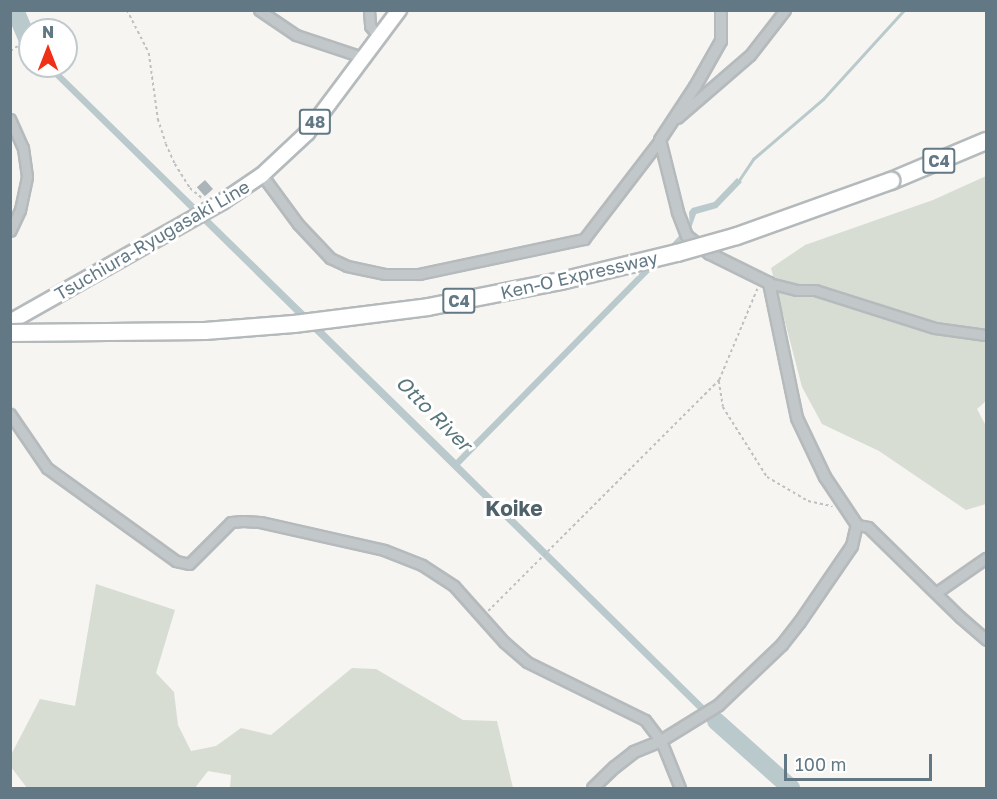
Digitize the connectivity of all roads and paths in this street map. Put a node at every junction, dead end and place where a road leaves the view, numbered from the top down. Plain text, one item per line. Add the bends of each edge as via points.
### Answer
1 (127, 10) edge
2 (259, 10) edge
3 (369, 10) edge
4 (399, 10) edge
5 (721, 10) edge
6 (785, 10) edge
7 (379, 37) junction
8 (18, 46) dead end
9 (10, 51) edge
10 (365, 58) junction
11 (10, 119) edge
12 (673, 121) junction
13 (660, 140) junction
14 (987, 141) edge
15 (262, 175) junction
16 (210, 209) junction
17 (10, 231) edge
18 (765, 282) junction
19 (10, 322) edge
20 (10, 333) edge
21 (987, 335) edge
22 (719, 380) junction
23 (10, 414) edge
24 (848, 510) junction
25 (858, 525) junction
26 (987, 558) edge
27 (937, 592) junction
28 (483, 617) junction
29 (987, 640) edge
30 (661, 741) junction
31 (594, 789) edge
32 (680, 789) edge

1 - 16 path via 149,53 158,120 175,164
2 - 10 street via 296,35
3 - 7 street via 370,26
4 - 7 main road, Tsuchiura-Ryugasaki Line / 48
5 - 12 street via 721,41
6 - 12 street via 750,55
7 - 10 main road, Tsuchiura-Ryugasaki Line / 48
8 - 9 path
10 - 15 main road, Tsuchiura-Ryugasaki Line / 48 via 307,133
11 - 17 street via 23,148 27,177 20,210
12 - 13 street
13 - 15 street via 584,239 419,274 385,274 330,258 298,224
13 - 18 street via 687,236 710,254
14 - 20 highway, Ken-O Expressway / C4, bridge via 891,181 756,229 561,281 459,301 305,322 205,331
15 - 16 main road, Tsuchiura-Ryugasaki Line / 48
16 - 19 main road, Tsuchiura-Ryugasaki Line / 48
18 - 21 street via 815,290 935,328
18 - 22 path
18 - 24 street via 798,418 825,477
22 - 24 path via 723,406 768,477 808,501
22 - 28 path
23 - 28 street via 47,468 177,561 189,564 231,522 260,522 405,557 454,586
24 - 25 street
25 - 27 street via 868,526
25 - 30 street via 852,546 782,645 719,705
26 - 27 street
27 - 29 street
28 - 30 street via 527,662 645,720
30 - 31 street via 634,752
30 - 32 street

